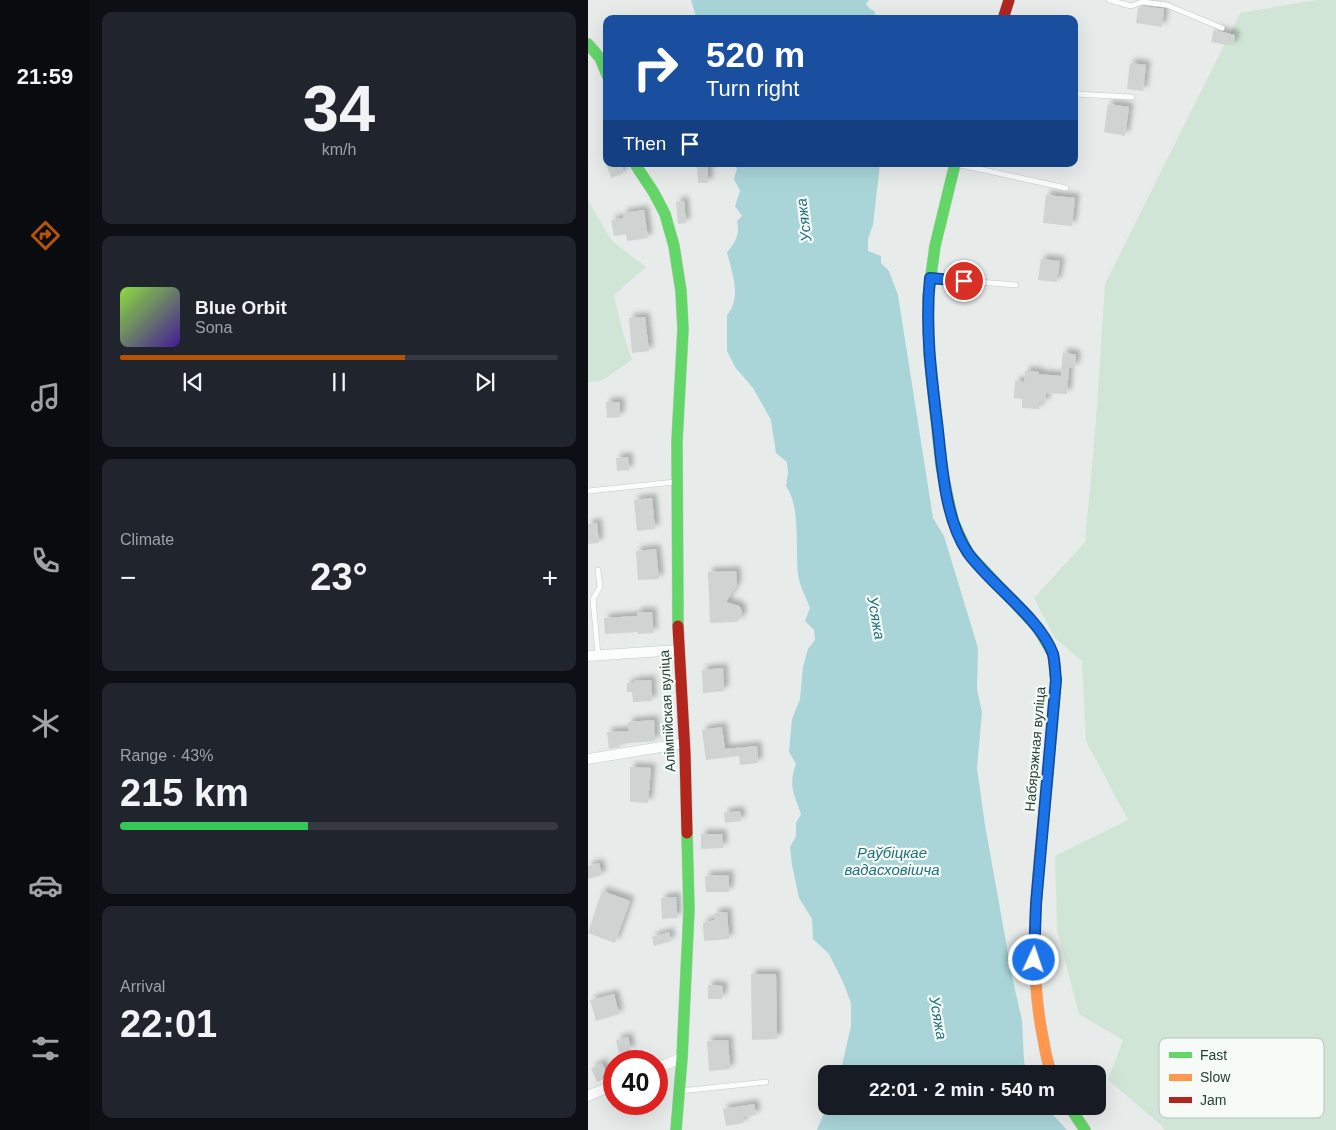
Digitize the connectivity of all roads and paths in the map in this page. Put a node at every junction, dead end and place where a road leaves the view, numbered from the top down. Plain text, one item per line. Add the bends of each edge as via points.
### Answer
1 (1009, 0) edge
2 (1109, 0) edge
3 (1004, 15) edge
4 (1222, 28) dead end
5 (588, 44) edge
6 (603, 64) edge
7 (1078, 94) edge
8 (1132, 97) dead end
9 (637, 167) edge
10 (954, 167) edge
11 (969, 167) edge
12 (1066, 188) dead end
13 (930, 278) junction
14 (1016, 285) dead end
15 (678, 482) junction
16 (588, 491) edge
17 (598, 570) dead end
18 (590, 599) edge
19 (678, 650) junction
20 (593, 656) edge
21 (685, 743) junction
22 (588, 759) edge
23 (682, 1058) junction
24 (668, 1064) edge
25 (1048, 1065) edge
26 (766, 1082) dead end
27 (603, 1090) edge
28 (680, 1091) junction
29 (588, 1096) edge
30 (1076, 1115) edge
31 (676, 1130) edge
32 (1085, 1130) edge

1 - 3 street
2 - 4 lane via 1131,6 1142,2 1167,5
5 - 6 street
7 - 8 lane
9 - 15 street, Алімпійская вуліца via 665,214 681,291 683,329
10 - 13 street, Набярэжная вуліца via 936,238
11 - 12 lane
13 - 14 lane
13 - 25 street, Набярэжная вуліца via 930,357 944,481 952,519 967,551 988,578 1044,635 1053,655 1056,680 1034,960 1039,1018
15 - 16 lane
15 - 19 street, Алімпійская вуліца
17 - 18 lane via 600,586
18 - 20 lane
19 - 20 street
19 - 21 street, Алімпійская вуліца
21 - 22 street
21 - 23 street, Алімпійская вуліца via 688,910
23 - 24 street
23 - 28 street, Алімпійская вуліца
26 - 28 lane
27 - 29 street
28 - 31 street, Алімпійская вуліца
30 - 32 street

